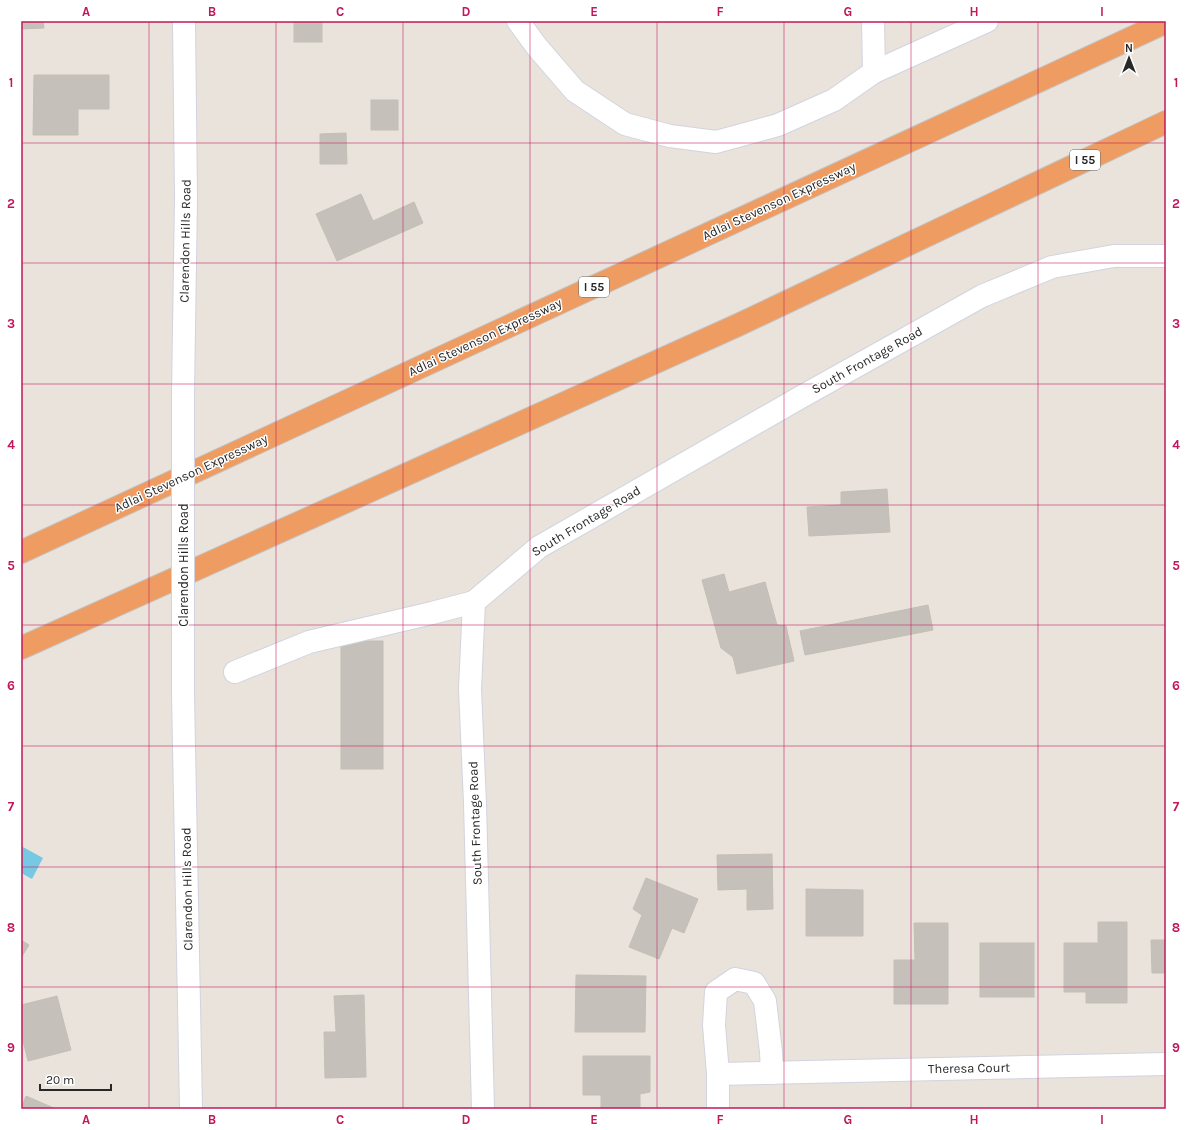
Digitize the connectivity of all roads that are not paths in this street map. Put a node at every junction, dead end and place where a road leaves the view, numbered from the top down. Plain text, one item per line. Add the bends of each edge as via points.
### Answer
1 (184, 21) edge
2 (518, 21) edge
3 (872, 21) edge
4 (987, 21) edge
5 (1166, 22) edge
6 (874, 72) junction
7 (1166, 122) edge
8 (1166, 135) edge
9 (1005, 198) junction
10 (1166, 256) edge
11 (21, 552) edge
12 (474, 602) junction
13 (21, 648) edge
14 (235, 672) dead end
15 (1166, 1064) edge
16 (772, 1073) junction
17 (718, 1074) junction
18 (191, 1109) edge
19 (483, 1109) edge
20 (718, 1109) edge

1 - 18 street, Clarendon Hills Road, bridge via 184,694
2 - 6 street via 575,91 625,124 670,136 716,142 778,125 834,100
3 - 6 street
4 - 6 street
5 - 11 highway, Adlai Stevenson Expressway / I 55
7 - 9 highway, I 55
8 - 9 highway
9 - 13 highway, I 55 via 738,325
10 - 12 street, South Frontage Road via 1114,256 1052,267 982,296 538,547
12 - 14 street via 309,642
12 - 19 street, South Frontage Road via 470,689
15 - 16 street, Theresa Court
16 - 17 street, Theresa Court
16 - 17 street via 765,1001 754,983 735,980 716,992 714,1025
17 - 20 street

